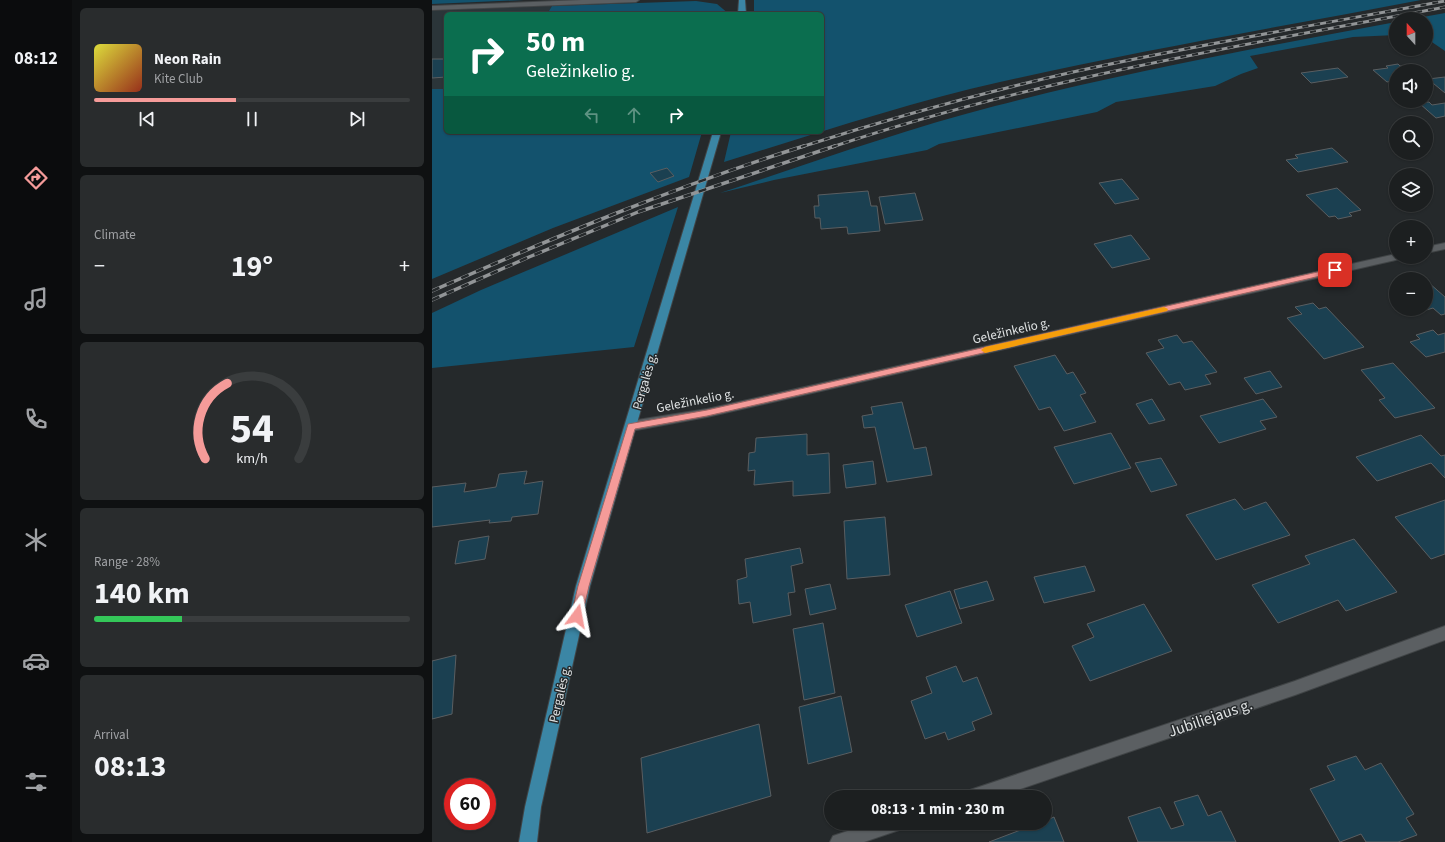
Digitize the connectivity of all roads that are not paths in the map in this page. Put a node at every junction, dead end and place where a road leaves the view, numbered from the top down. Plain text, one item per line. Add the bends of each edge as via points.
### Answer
1 (636, 0) edge
2 (742, 0) edge
3 (432, 8) edge
4 (742, 12) edge
5 (716, 134) edge
6 (1436, 248) edge
7 (1445, 256) edge
8 (1389, 259) edge
9 (631, 426) junction
10 (1445, 633) edge
11 (994, 790) edge
12 (875, 830) edge
13 (528, 842) edge
14 (839, 842) edge

1 - 3 street
2 - 4 main road
5 - 9 main road, Pergalės g.
6 - 7 street
8 - 9 street, Geležinkelio g. via 707,413
9 - 13 main road, Pergalės g. via 583,586 533,807
10 - 11 street, Jubiliejaus g. via 1295,688
12 - 14 street

